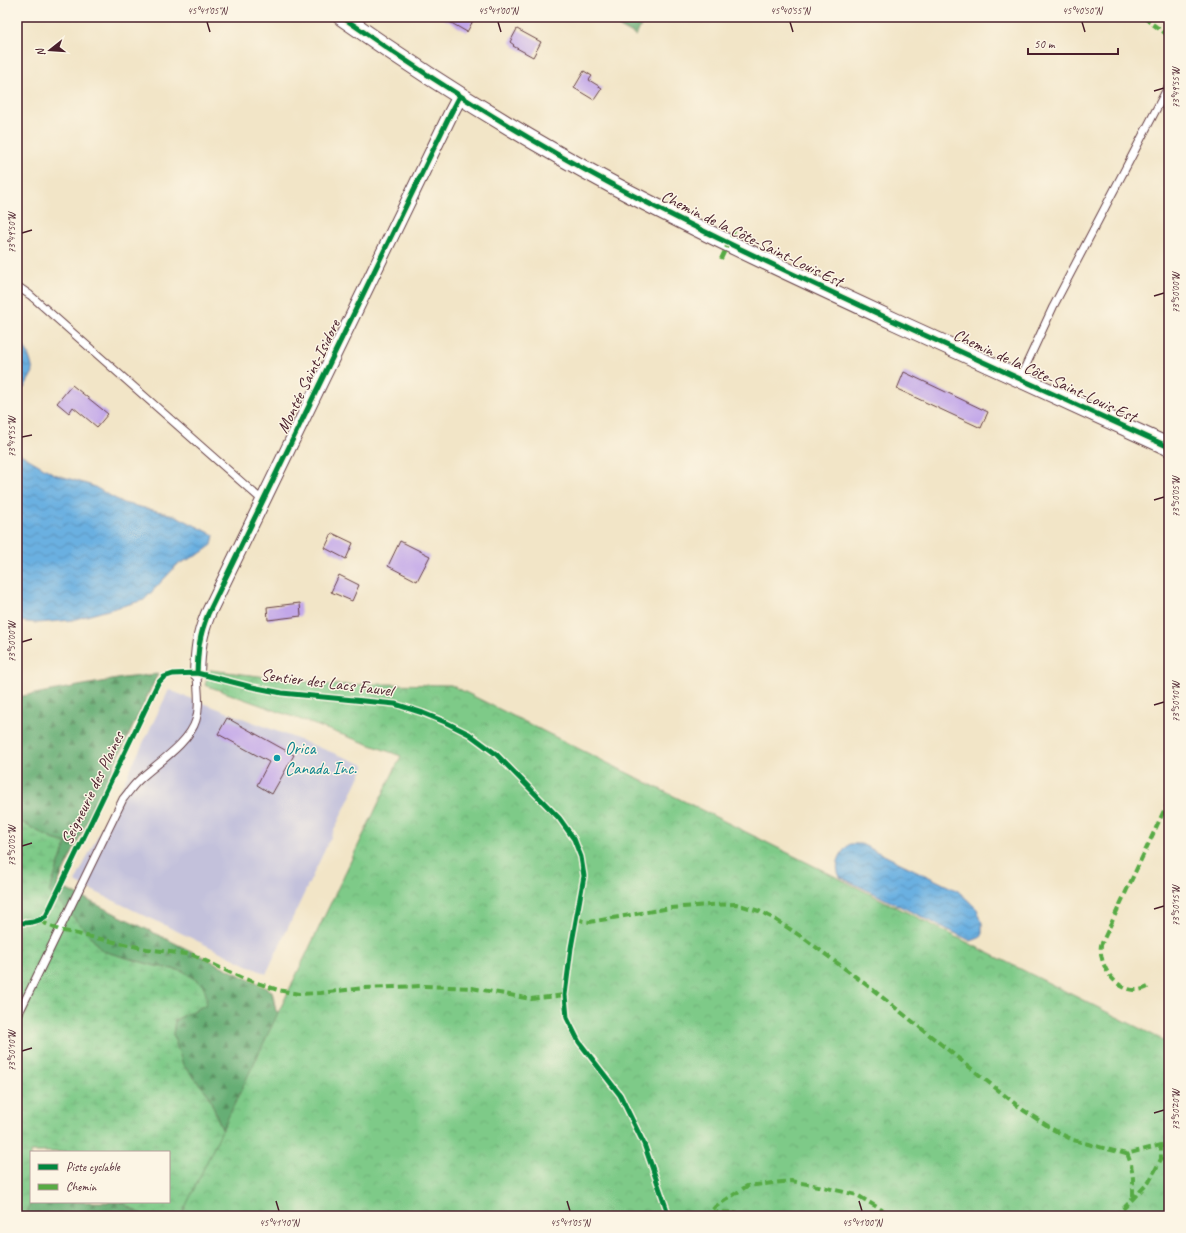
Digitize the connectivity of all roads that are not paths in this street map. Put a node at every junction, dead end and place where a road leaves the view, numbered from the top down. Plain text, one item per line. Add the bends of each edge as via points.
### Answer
1 (342, 17) edge
2 (1169, 85) edge
3 (460, 96) junction
4 (17, 286) edge
5 (1020, 379) junction
6 (1169, 448) edge
7 (264, 501) junction
8 (197, 673) joint
9 (17, 1016) edge

1 - 3 street, Chemin de la Côte-Saint-Louis Est
2 - 5 lane via 1053,307
3 - 5 street, Chemin de la Côte-Saint-Louis Est via 558,155 694,227
3 - 7 street, Montée Saint-Isidore
4 - 7 lane
5 - 6 street, Chemin de la Côte-Saint-Louis Est
7 - 8 street, Montée Saint-Isidore via 204,622 198,646
8 - 9 lane via 198,708 190,733 136,783 123,799

